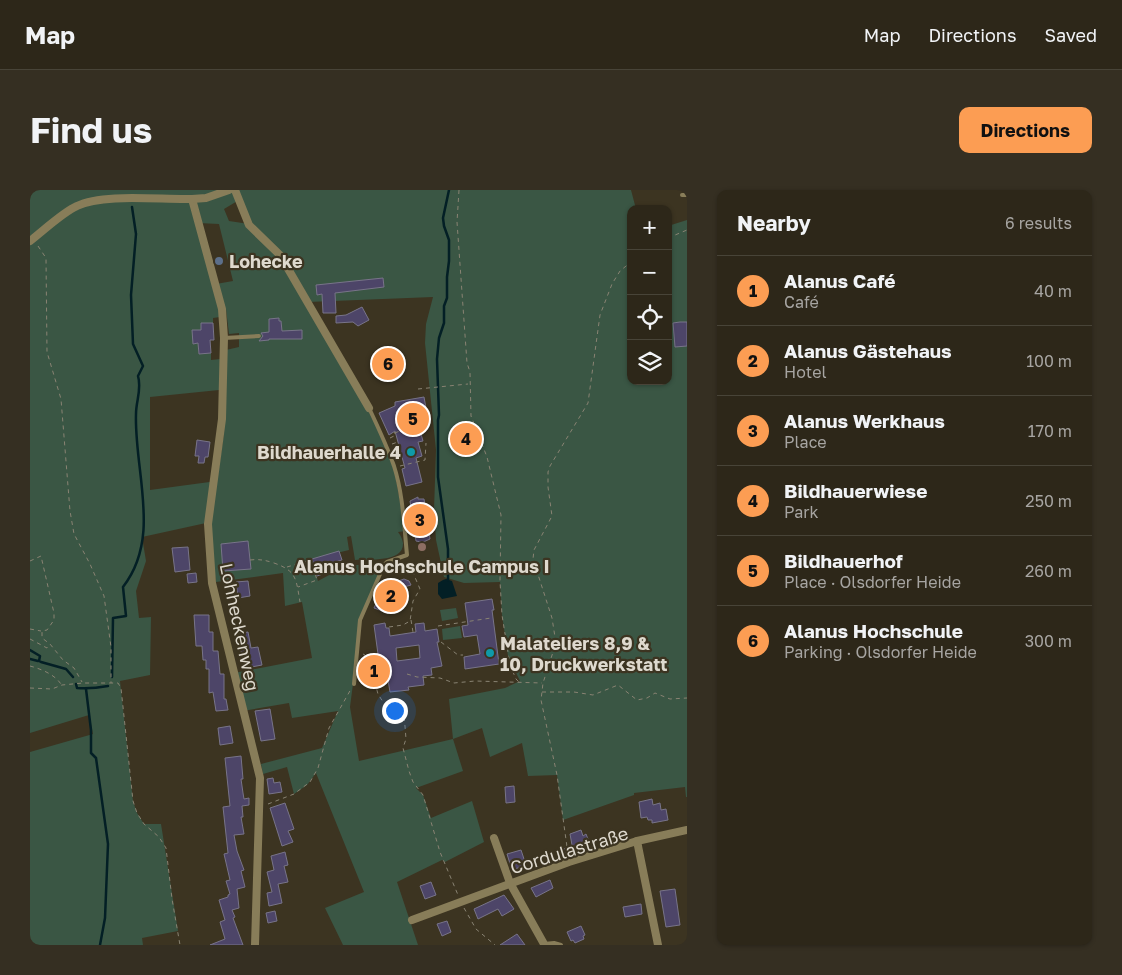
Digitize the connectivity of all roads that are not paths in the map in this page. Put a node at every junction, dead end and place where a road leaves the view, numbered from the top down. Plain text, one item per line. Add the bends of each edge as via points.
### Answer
1 (229, 190) edge
2 (235, 190) edge
3 (192, 199) junction
4 (32, 239) edge
5 (259, 336) dead end
6 (224, 338) junction
7 (369, 408) joint
8 (354, 684) road end
9 (687, 830) edge
10 (494, 838) dead end
11 (637, 840) junction
12 (510, 883) junction
13 (412, 920) dead end
14 (543, 944) edge
15 (255, 945) edge
16 (561, 945) edge
17 (658, 945) edge

1 - 3 street
2 - 7 street via 249,224 280,255
3 - 4 street via 91,201 76,206
3 - 6 street, Lohheckenweg via 222,309
5 - 6 lane
6 - 15 street, Lohheckenweg via 222,419 208,524 211,575 260,782
7 - 8 lane via 394,467 407,555 387,562 381,570 360,620
9 - 11 street
10 - 12 street
11 - 12 street, Cordulastraße
11 - 17 street, Cordulastraße
12 - 13 street, Cordulastraße
12 - 14 street
14 - 16 lane via 554,942

